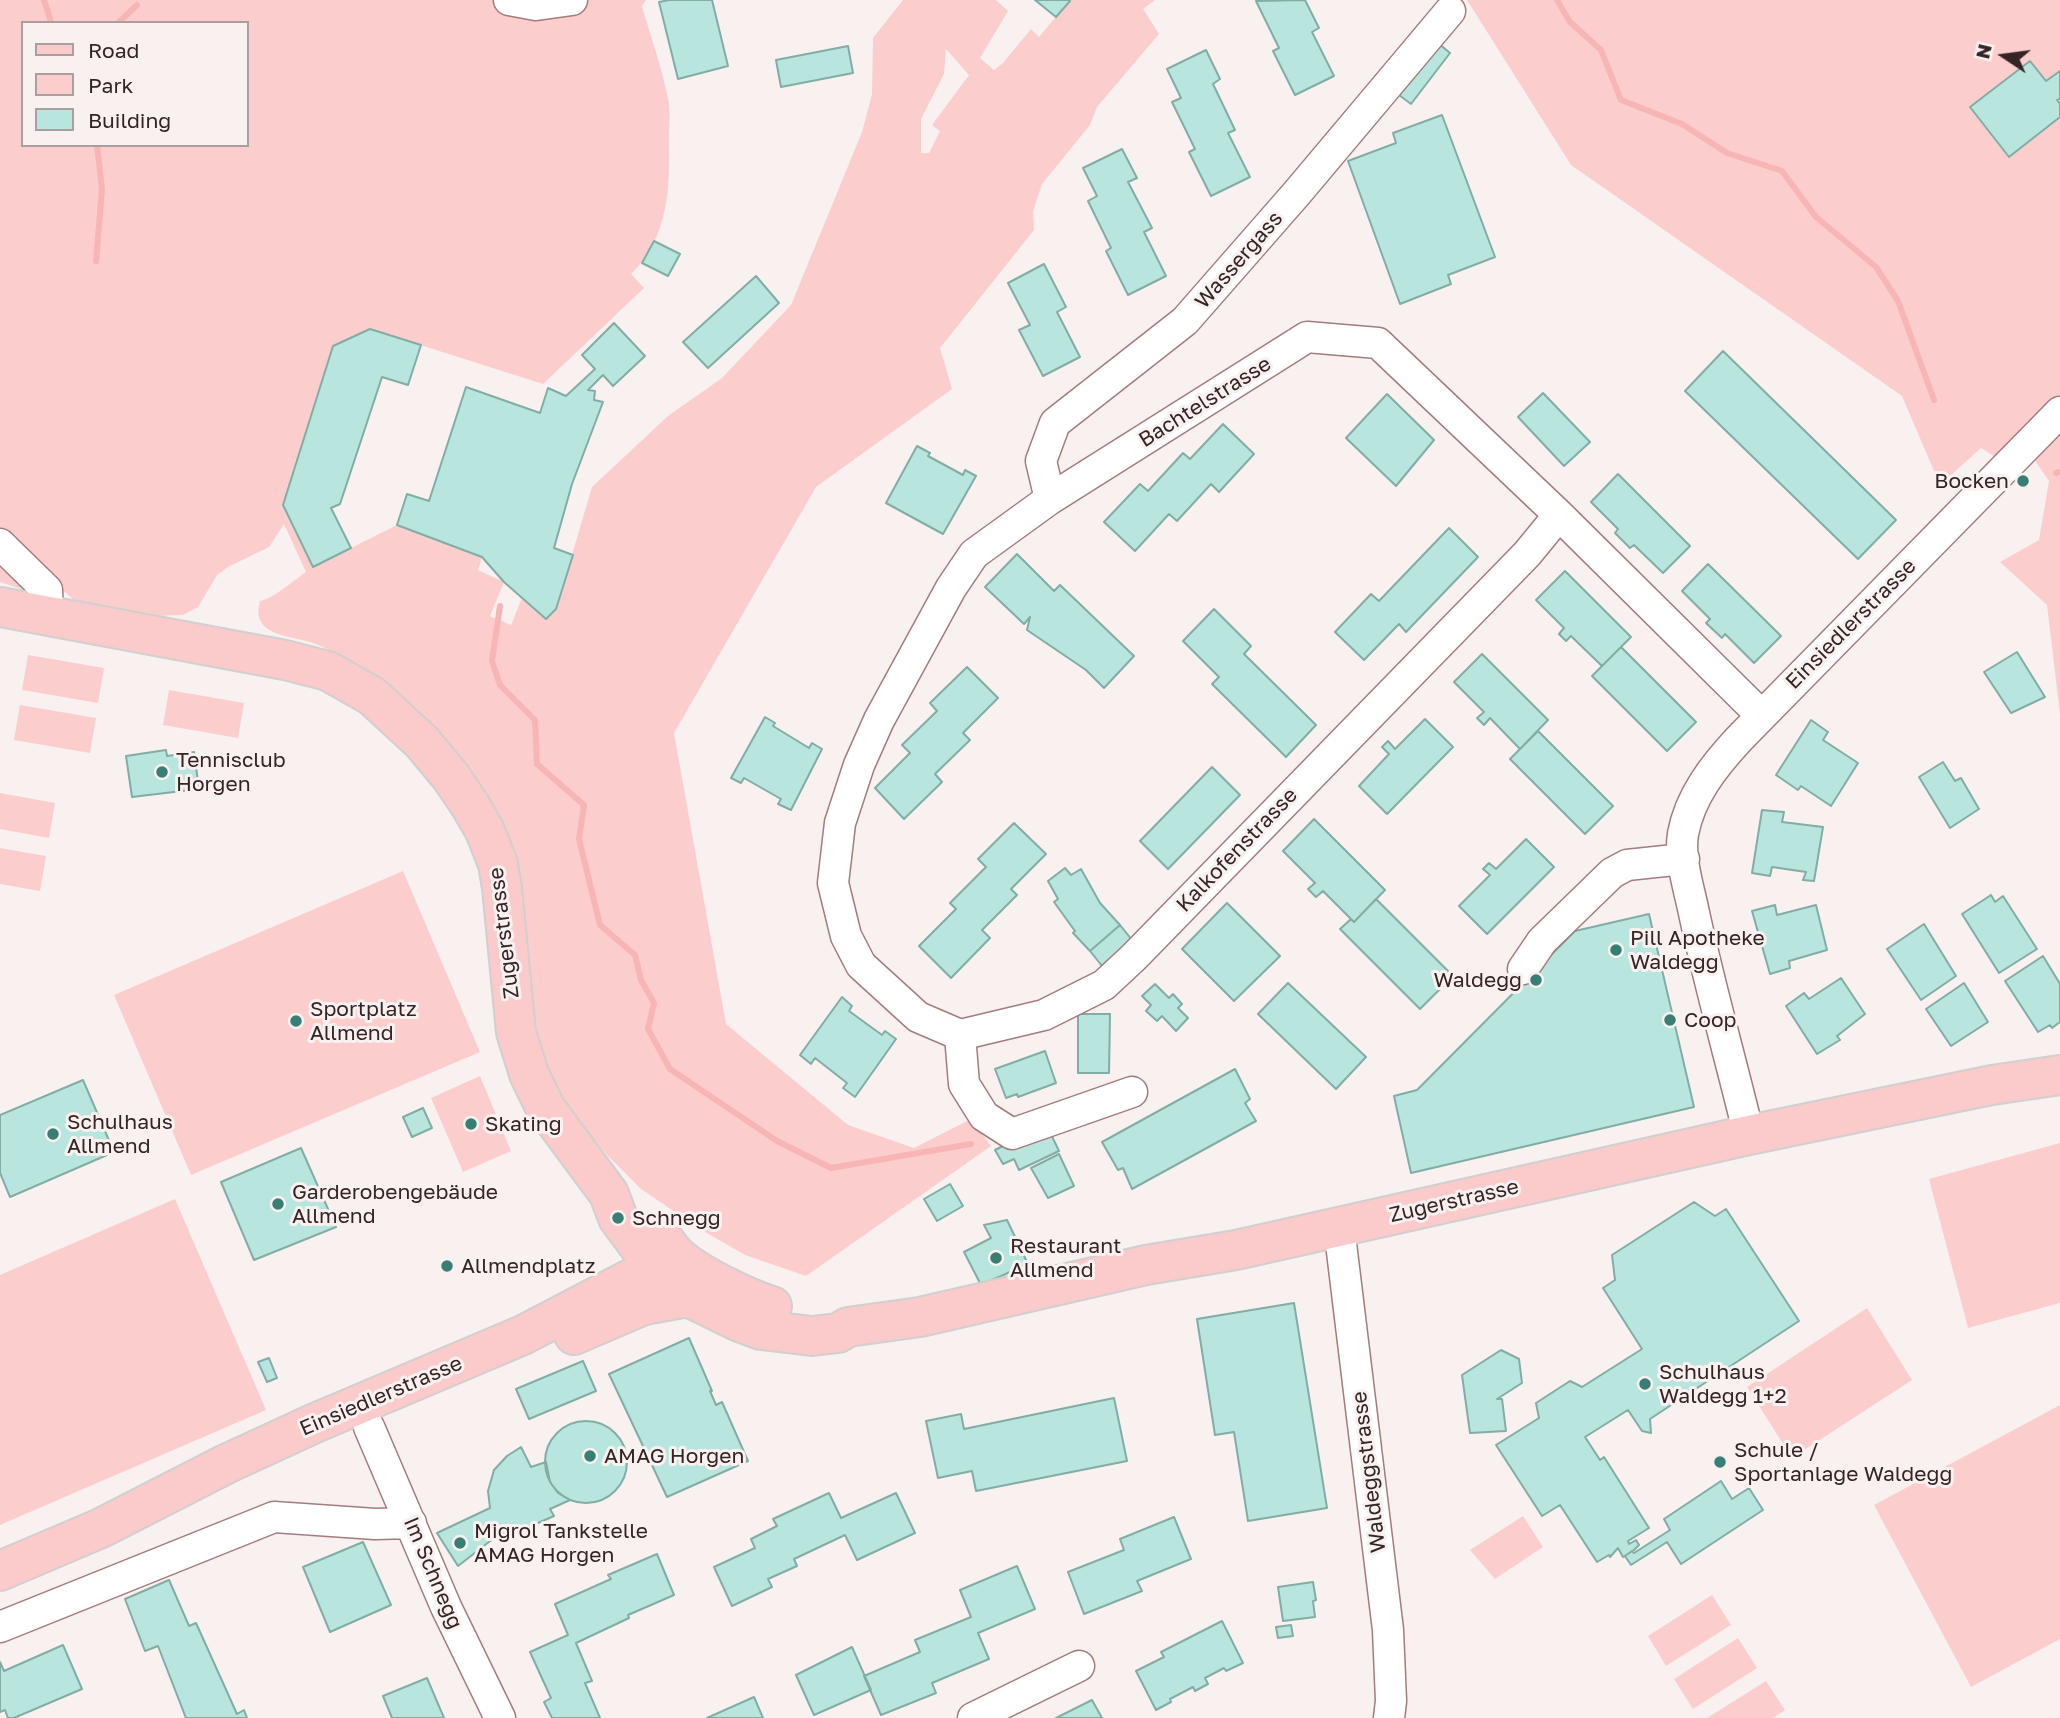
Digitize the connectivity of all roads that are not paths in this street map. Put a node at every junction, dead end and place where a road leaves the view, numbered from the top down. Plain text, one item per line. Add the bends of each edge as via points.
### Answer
1 (509, 0) edge
2 (572, 0) edge
3 (1450, 11) dead end
4 (2060, 412) edge
5 (1051, 499) junction
6 (1559, 515) junction
7 (0, 544) edge
8 (0, 607) edge
9 (48, 616) junction
10 (1761, 715) junction
11 (1684, 859) junction
12 (1523, 969) dead end
13 (960, 1035) junction
14 (2060, 1075) edge
15 (1132, 1092) dead end
16 (1749, 1135) junction
17 (1339, 1227) junction
18 (675, 1275) junction
19 (365, 1415) junction
20 (411, 1523) junction
21 (0, 1571) edge
22 (0, 1627) edge
23 (1079, 1666) dead end
24 (500, 1718) edge
25 (973, 1718) edge
26 (1389, 1718) edge

1 - 2 street via 536,5
3 - 5 street, Wassergass via 1185,321 1055,423 1041,461
4 - 10 street, Einsiedlerstrasse
5 - 6 street, Bachtelstrasse via 1307,337 1378,343
5 - 13 street, Bachtelstrasse via 974,554 951,588 879,720 840,822 833,883 846,936 862,965 918,1017
6 - 10 street, Bachtelstrasse
6 - 13 street, Kalkofenstrasse via 1511,571 1104,985 1044,1015
7 - 9 street via 47,590
8 - 9 main road, Zugerstrasse
9 - 18 main road, Zugerstrasse via 328,671 372,696 413,733 451,777 485,831 500,876 516,1032 546,1110 609,1194 656,1228
10 - 11 street, Einsiedlerstrasse via 1718,762 1693,800 1683,837
11 - 12 street via 1627,865 1612,873 1542,941
11 - 16 street, Einsiedlerstrasse via 1701,947
13 - 15 street via 964,1084 984,1116 1012,1134
14 - 16 main road, Zugerstrasse
16 - 17 main road, Zugerstrasse
17 - 18 main road, Zugerstrasse via 811,1336 761,1329
17 - 26 street, Waldeggstrasse via 1388,1630
18 - 19 main road, Einsiedlerstrasse via 636,1276
18 - 19 main road, Einsiedlerstrasse via 644,1305 446,1396
19 - 20 street, Im Schnegg
19 - 21 main road, Einsiedlerstrasse via 226,1464 101,1528
20 - 22 street via 275,1517
20 - 24 street, Im Schnegg
23 - 25 street

